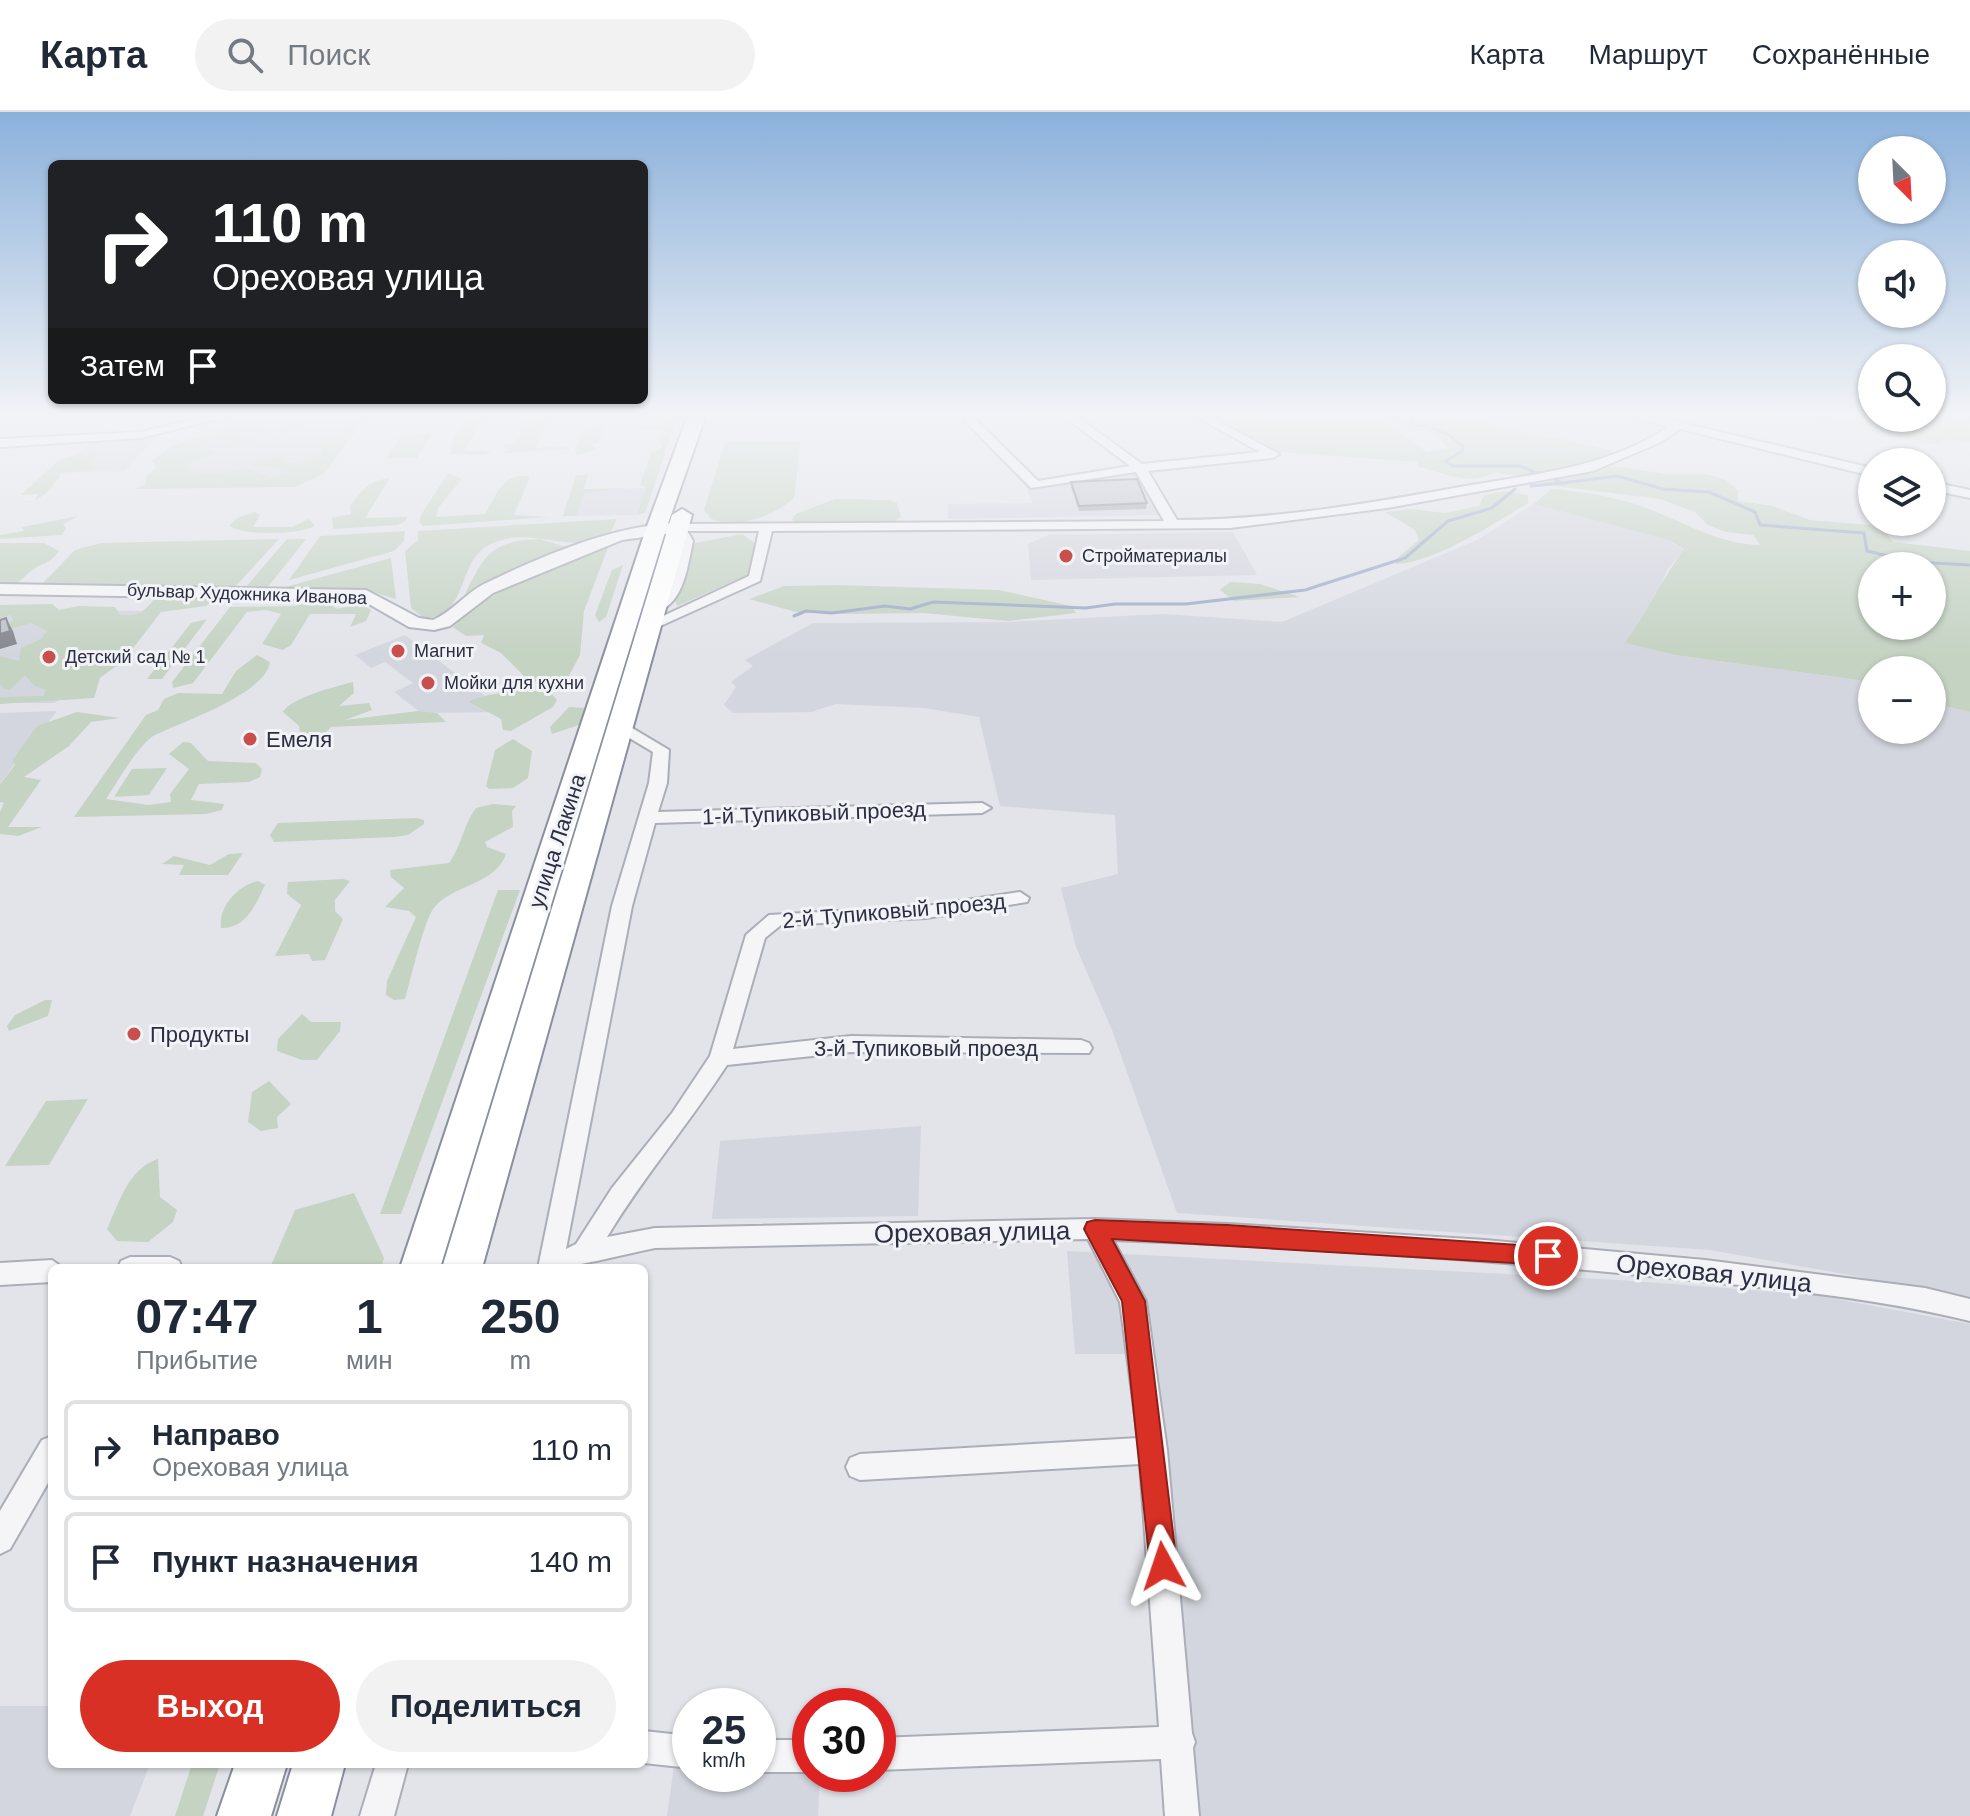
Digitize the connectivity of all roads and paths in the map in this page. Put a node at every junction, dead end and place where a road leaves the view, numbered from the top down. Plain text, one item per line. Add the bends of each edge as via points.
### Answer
1 (676, 495) edge
2 (681, 495) edge
3 (1156, 495) edge
4 (1443, 495) edge
5 (1174, 526) junction
6 (764, 528) junction
7 (667, 529) junction
8 (0, 589) edge
9 (655, 615) junction
10 (622, 727) junction
11 (982, 808) dead end
12 (646, 818) junction
13 (1020, 898) dead end
14 (1081, 1048) dead end
15 (720, 1058) junction
16 (1095, 1229) junction
17 (585, 1251) junction
18 (421, 1264) edge
19 (463, 1264) edge
20 (551, 1264) edge
21 (558, 1264) edge
22 (48, 1271) edge
23 (0, 1274) edge
24 (1970, 1310) edge
25 (1153, 1450) junction
26 (48, 1456) edge
27 (860, 1467) dead end
28 (0, 1539) edge
29 (1179, 1742) junction
30 (648, 1747) edge
31 (672, 1750) edge
32 (896, 1753) edge
33 (260, 1768) edge
34 (318, 1768) edge
35 (391, 1768) edge
36 (244, 1816) edge
37 (304, 1816) edge
38 (377, 1816) edge
39 (1182, 1816) edge

1 - 7 highway, улица Лакина
2 - 7 highway, улица Лакина
3 - 5 street
4 - 5 street via 1290,518
5 - 6 street
6 - 7 street
6 - 9 street via 755,578
7 - 8 street, бульвар Художника Иванова via 617,536 487,589 434,625 415,623 366,595
7 - 9 highway, улица Лакина
7 - 18 highway, улица Лакина
9 - 10 highway, улица Лакина
10 - 12 street via 661,750 658,783
10 - 19 highway, улица Лакина
11 - 12 street, 1-й Тупиковый проезд
12 - 20 street via 622,906
13 - 15 street, 2-й Тупиковый проезд via 926,912 776,919 756,935
14 - 15 street, 3-й Тупиковый проезд via 851,1044
15 - 17 street
16 - 17 street, Ореховая улица via 655,1238
16 - 24 street, Ореховая улица via 1485,1250 1817,1283
16 - 25 street via 1133,1301
17 - 21 street, Ореховая улица
22 - 23 street
25 - 27 street
25 - 29 street
26 - 28 street
29 - 32 street
29 - 39 street
30 - 31 street
33 - 36 highway
34 - 37 highway
35 - 38 street

